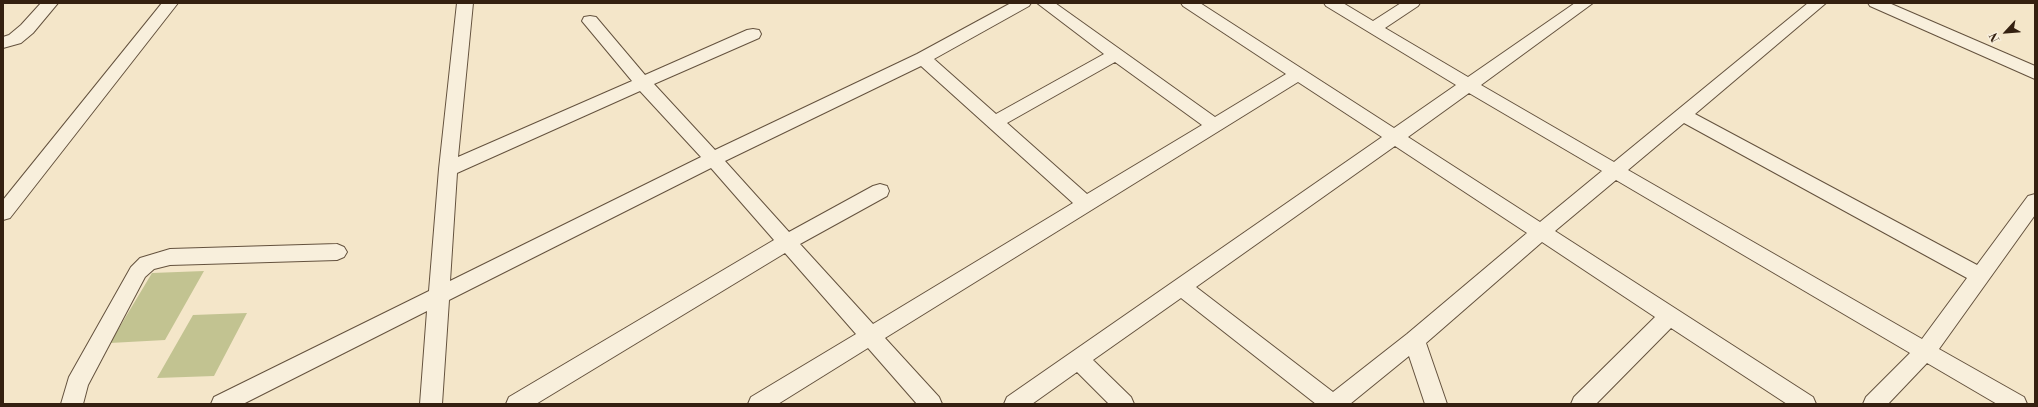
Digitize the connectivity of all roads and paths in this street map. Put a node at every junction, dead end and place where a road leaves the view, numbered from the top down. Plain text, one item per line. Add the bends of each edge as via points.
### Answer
1 (50, 3) edge
2 (170, 3) edge
3 (465, 3) edge
4 (1023, 3) edge
5 (1045, 3) edge
6 (1189, 3) edge
7 (1332, 3) edge
8 (1412, 3) edge
9 (1585, 3) edge
10 (1818, 3) edge
11 (1876, 3) edge
12 (590, 21) dead end
13 (1373, 28) junction
14 (753, 34) dead end
15 (3, 43) edge
16 (1116, 54) junction
17 (923, 58) junction
18 (2035, 73) edge
19 (1299, 74) junction
20 (642, 82) junction
21 (1468, 85) junction
22 (1684, 115) junction
23 (996, 122) junction
24 (1214, 125) junction
25 (1395, 136) junction
26 (713, 159) junction
27 (448, 169) junction
28 (1618, 170) junction
29 (880, 191) dead end
30 (2035, 201) edge
31 (1087, 205) junction
32 (3, 212) edge
33 (1541, 232) junction
34 (787, 242) junction
35 (336, 252) dead end
36 (1980, 276) junction
37 (1181, 287) junction
38 (441, 294) junction
39 (1669, 317) junction
40 (870, 336) junction
41 (1414, 340) junction
42 (1926, 350) junction
43 (1078, 360) junction
44 (531, 401) edge
45 (72, 404) edge
46 (222, 404) edge
47 (431, 404) edge
48 (760, 404) edge
49 (931, 404) edge
50 (1015, 404) edge
51 (1123, 404) edge
52 (1333, 404) edge
53 (1436, 404) edge
54 (1582, 404) edge
55 (1805, 404) edge
56 (1874, 404) edge
57 (2016, 404) edge

1 - 15 street via 27,29 15,39
2 - 32 street
3 - 27 street
4 - 17 street
5 - 16 street
6 - 19 street
7 - 13 street
8 - 13 street
9 - 21 street
10 - 22 street
11 - 18 street
12 - 20 street
13 - 21 street
14 - 20 street
16 - 23 street
16 - 24 street
17 - 23 street
17 - 26 street
19 - 24 street
19 - 25 street
20 - 26 street
20 - 27 street
21 - 25 street
21 - 28 street
22 - 28 street
22 - 36 street
23 - 31 street
24 - 31 street
25 - 33 street
25 - 37 street
26 - 34 street
26 - 38 street
27 - 38 street
28 - 33 street
28 - 42 street
29 - 34 street
30 - 36 street
31 - 40 street
33 - 39 street
33 - 41 street
34 - 40 street
34 - 44 street
35 - 45 street via 170,257 147,263 138,272 77,384
36 - 42 street
37 - 43 street
37 - 52 street
38 - 46 street
38 - 47 street
39 - 54 street
39 - 55 street
40 - 48 street
40 - 49 street
41 - 52 street
41 - 53 street
42 - 56 street
42 - 57 street
43 - 50 street
43 - 51 street

